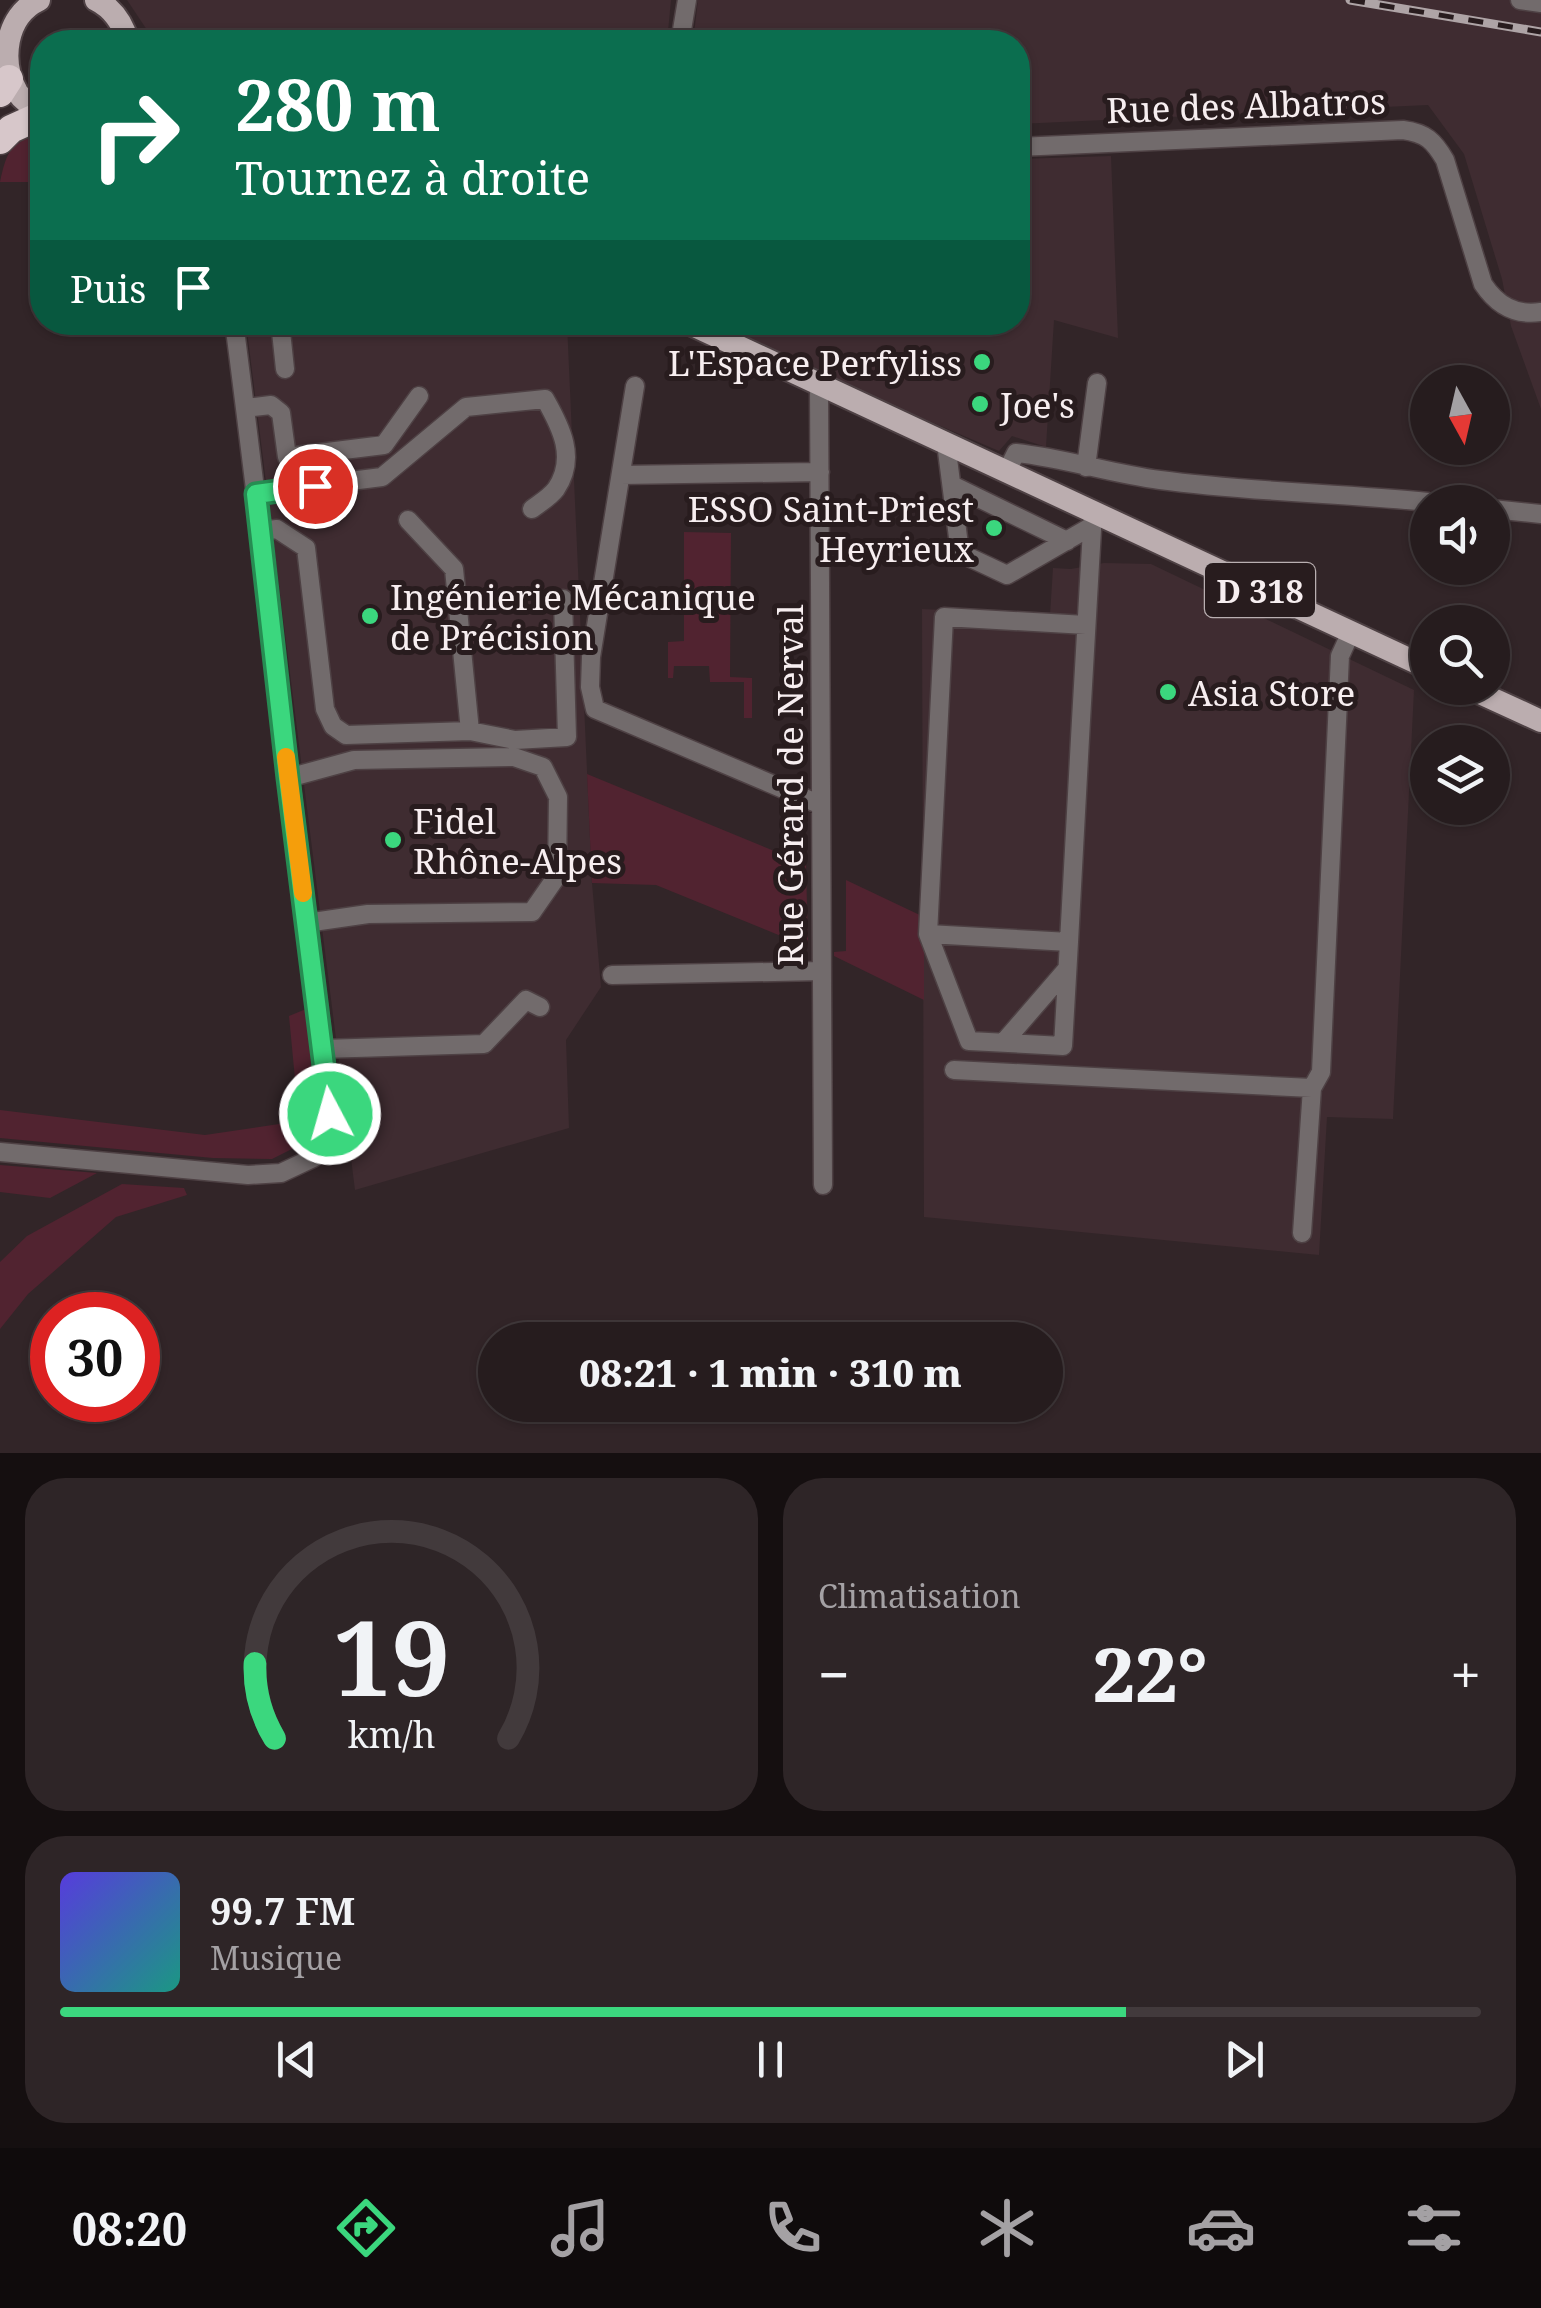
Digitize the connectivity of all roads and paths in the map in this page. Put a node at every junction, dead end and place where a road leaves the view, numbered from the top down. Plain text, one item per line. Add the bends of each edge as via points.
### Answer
1 (96, 0) edge
2 (687, 0) edge
3 (1520, 0) edge
4 (31, 1) edge
5 (1541, 4) edge
6 (4, 28) edge
7 (124, 30) edge
8 (682, 30) edge
9 (4, 86) edge
10 (30, 105) edge
11 (30, 120) edge
12 (0, 140) edge
13 (1030, 146) edge
14 (1541, 312) edge
15 (236, 335) edge
16 (282, 335) edge
17 (713, 335) edge
18 (286, 369) dead end
19 (1097, 383) dead end
20 (819, 385) junction
21 (635, 386) dead end
22 (420, 396) dead end
23 (245, 408) junction
24 (946, 443) junction
25 (1086, 467) junction
26 (820, 472) junction
27 (1008, 472) junction
28 (621, 475) junction
29 (952, 485) junction
30 (256, 494) junction
31 (1410, 501) edge
32 (532, 509) dead end
33 (1510, 511) edge
34 (1541, 514) edge
35 (1092, 519) junction
36 (408, 520) dead end
37 (261, 531) junction
38 (1066, 540) junction
39 (563, 599) dead end
40 (1086, 625) junction
41 (1352, 632) junction
42 (1410, 659) edge
43 (1507, 705) edge
44 (1541, 721) edge
45 (470, 731) junction
46 (288, 778) junction
47 (821, 805) junction
48 (306, 923) junction
49 (928, 934) junction
50 (1069, 942) junction
51 (1067, 968) junction
52 (822, 971) junction
53 (612, 974) dead end
54 (540, 1006) dead end
55 (1003, 1043) junction
56 (323, 1048) junction
57 (954, 1070) dead end
58 (1312, 1088) junction
59 (0, 1152) edge
60 (823, 1185) dead end
61 (1302, 1233) dead end

1 - 7 main road
2 - 8 street
3 - 5 street
4 - 6 main road
6 - 9 main road
9 - 10 main road
11 - 12 highway
13 - 14 street, Rue des Albatros via 1422,133 1445,160 1483,284 1509,309
15 - 23 street
16 - 18 street
17 - 20 main road, D 318
19 - 25 street
20 - 24 main road, D 318
20 - 26 street, Rue Gérard de Nerval
21 - 28 street
22 - 23 street via 384,445 286,456 281,413 271,404
23 - 30 street
24 - 27 main road, D 318
24 - 29 street
25 - 27 street via 1016,453
25 - 31 street via 1160,480
26 - 28 street
26 - 47 street, Rue Gérard de Nerval
27 - 35 main road, D 318
28 - 47 street via 591,658 594,709
29 - 38 street
29 - 38 street via 960,553 1007,575
30 - 32 street via 382,477 466,407 545,400 566,442 563,476
30 - 37 street
33 - 34 street
35 - 38 street
35 - 40 street
35 - 41 main road, D 318
36 - 45 street via 454,569
37 - 45 street via 277,530 306,548 325,709 333,726 346,735
37 - 46 street
39 - 45 street via 567,738 515,740
40 - 49 street via 944,617
40 - 50 street
41 - 42 main road, D 318
41 - 58 street via 1340,656 1321,1072
43 - 44 main road
46 - 48 street
46 - 48 street via 354,760 514,756 542,767 558,798 557,876 532,912 368,914
47 - 52 street, Rue Gérard de Nerval
48 - 56 street
49 - 50 street
49 - 55 street via 969,1042
50 - 51 street
51 - 55 street
51 - 55 street via 1063,1046
52 - 53 street
52 - 60 street, Rue Gérard de Nerval
54 - 56 street via 526,1000 484,1044
56 - 59 street via 326,1138 313,1158 281,1173 248,1176
57 - 58 street
58 - 61 street

